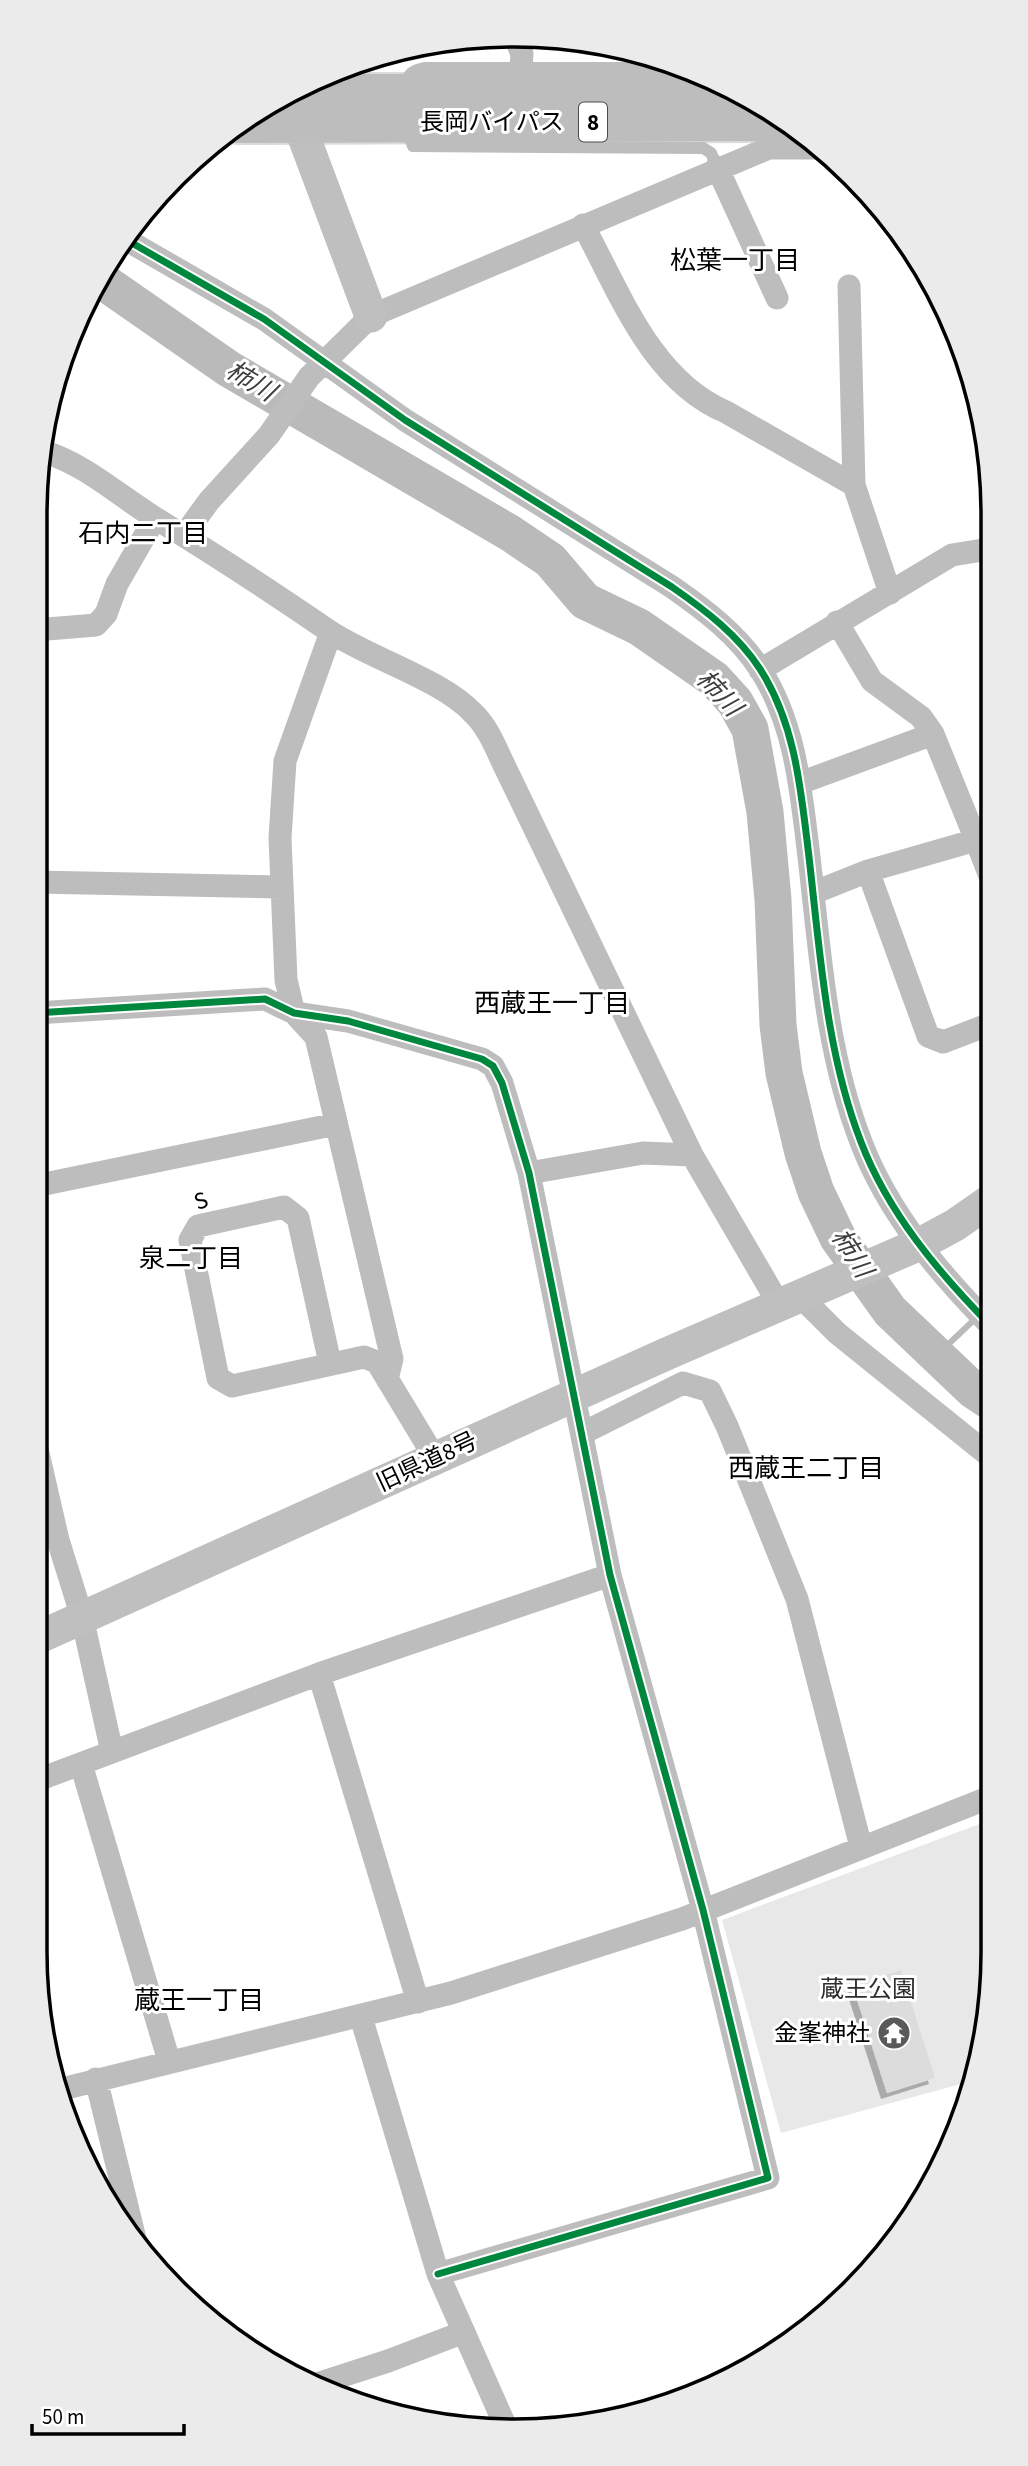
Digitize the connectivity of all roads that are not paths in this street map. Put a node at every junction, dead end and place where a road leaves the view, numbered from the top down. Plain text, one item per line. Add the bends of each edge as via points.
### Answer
1 (519, 47) edge
2 (521, 68) junction
3 (651, 68) edge
4 (293, 103) edge
5 (291, 104) edge
6 (405, 107) junction
7 (750, 112) edge
8 (803, 148) edge
9 (717, 167) junction
10 (583, 225) junction
11 (134, 244) edge
12 (849, 286) dead end
13 (777, 298) dead end
14 (371, 316) junction
15 (317, 370) junction
16 (51, 455) edge
17 (853, 485) junction
18 (155, 518) junction
19 (185, 534) junction
20 (981, 551) edge
21 (890, 593) junction
22 (837, 622) junction
23 (47, 629) edge
24 (331, 632) junction
25 (760, 670) junction
26 (933, 734) junction
27 (800, 783) junction
28 (976, 840) junction
29 (981, 853) edge
30 (868, 871) junction
31 (47, 882) edge
32 (281, 887) junction
33 (813, 893) junction
34 (47, 1012) edge
35 (294, 1013) junction
36 (981, 1027) edge
37 (336, 1124) junction
38 (692, 1155) junction
39 (529, 1173) junction
40 (47, 1184) edge
41 (981, 1207) edge
42 (913, 1247) junction
43 (801, 1298) junction
44 (981, 1316) edge
45 (330, 1363) junction
46 (387, 1379) junction
47 (574, 1395) junction
48 (583, 1433) junction
49 (981, 1439) edge
50 (435, 1458) junction
51 (47, 1492) edge
52 (611, 1575) junction
53 (82, 1617) junction
54 (47, 1633) edge
55 (319, 1674) junction
56 (112, 1752) junction
57 (81, 1764) junction
58 (47, 1777) edge
59 (981, 1801) edge
60 (861, 1847) junction
61 (703, 1910) junction
62 (418, 2002) junction
63 (361, 2017) junction
64 (169, 2061) junction
65 (96, 2079) junction
66 (67, 2087) edge
67 (129, 2216) edge
68 (438, 2274) junction
69 (464, 2332) junction
70 (329, 2380) edge
71 (502, 2419) edge

1 - 2 street
2 - 3 lane
2 - 6 lane via 413,70 407,76
4 - 6 highway, 長岡バイパス / 8
5 - 14 street
6 - 7 highway, 長岡バイパス / 8
6 - 9 lane via 413,146 703,148
8 - 9 street via 769,148
9 - 10 street
9 - 13 street
10 - 14 street
10 - 17 street via 650,348 687,390
11 - 15 street via 264,320
12 - 17 street
14 - 15 street
15 - 19 street
15 - 25 street via 405,420 705,610
16 - 18 street via 86,470
17 - 21 street
18 - 19 street
18 - 23 street via 96,625
19 - 24 street
20 - 21 street via 951,555
21 - 22 street
22 - 25 street
22 - 26 street via 872,681 922,717
24 - 32 street via 285,761
24 - 38 street via 448,694 473,712 484,727
25 - 27 street via 779,707
26 - 27 street
26 - 28 street
27 - 33 street
28 - 29 street
28 - 30 street
30 - 33 street
30 - 36 street via 929,1036 943,1042
31 - 32 street
32 - 35 street via 286,980
33 - 42 street via 824,989 850,1112 870,1166
34 - 35 street via 265,999
35 - 37 street via 316,1037
35 - 39 street via 348,1021 469,1054 493,1066 506,1093
37 - 40 street
37 - 46 street via 392,1359
38 - 39 street via 643,1153
38 - 43 street
39 - 47 street
41 - 42 street
42 - 43 street, 旧県道8号
42 - 44 street
43 - 47 street, 旧県道8号
43 - 49 street via 837,1333
45 - 45 street, S via 232,1386 218,1378 190,1240 198,1226 284,1208 298,1218
45 - 46 street, S via 364,1357 377,1362
46 - 50 street, S
47 - 48 street
47 - 50 street, 旧県道8号
48 - 52 street
48 - 60 street via 683,1383 710,1391 797,1599
50 - 53 street, 旧県道8号
51 - 53 street
52 - 55 street
52 - 61 street
53 - 54 street, 旧県道8号
53 - 56 street
55 - 56 street
55 - 62 street
56 - 57 street
57 - 58 street
57 - 64 street
59 - 60 street
60 - 61 street
61 - 62 street
61 - 68 street via 768,2178
62 - 63 street
63 - 64 street
63 - 68 street
64 - 65 street
65 - 66 street
65 - 67 street
68 - 69 street
69 - 70 street
69 - 71 street

